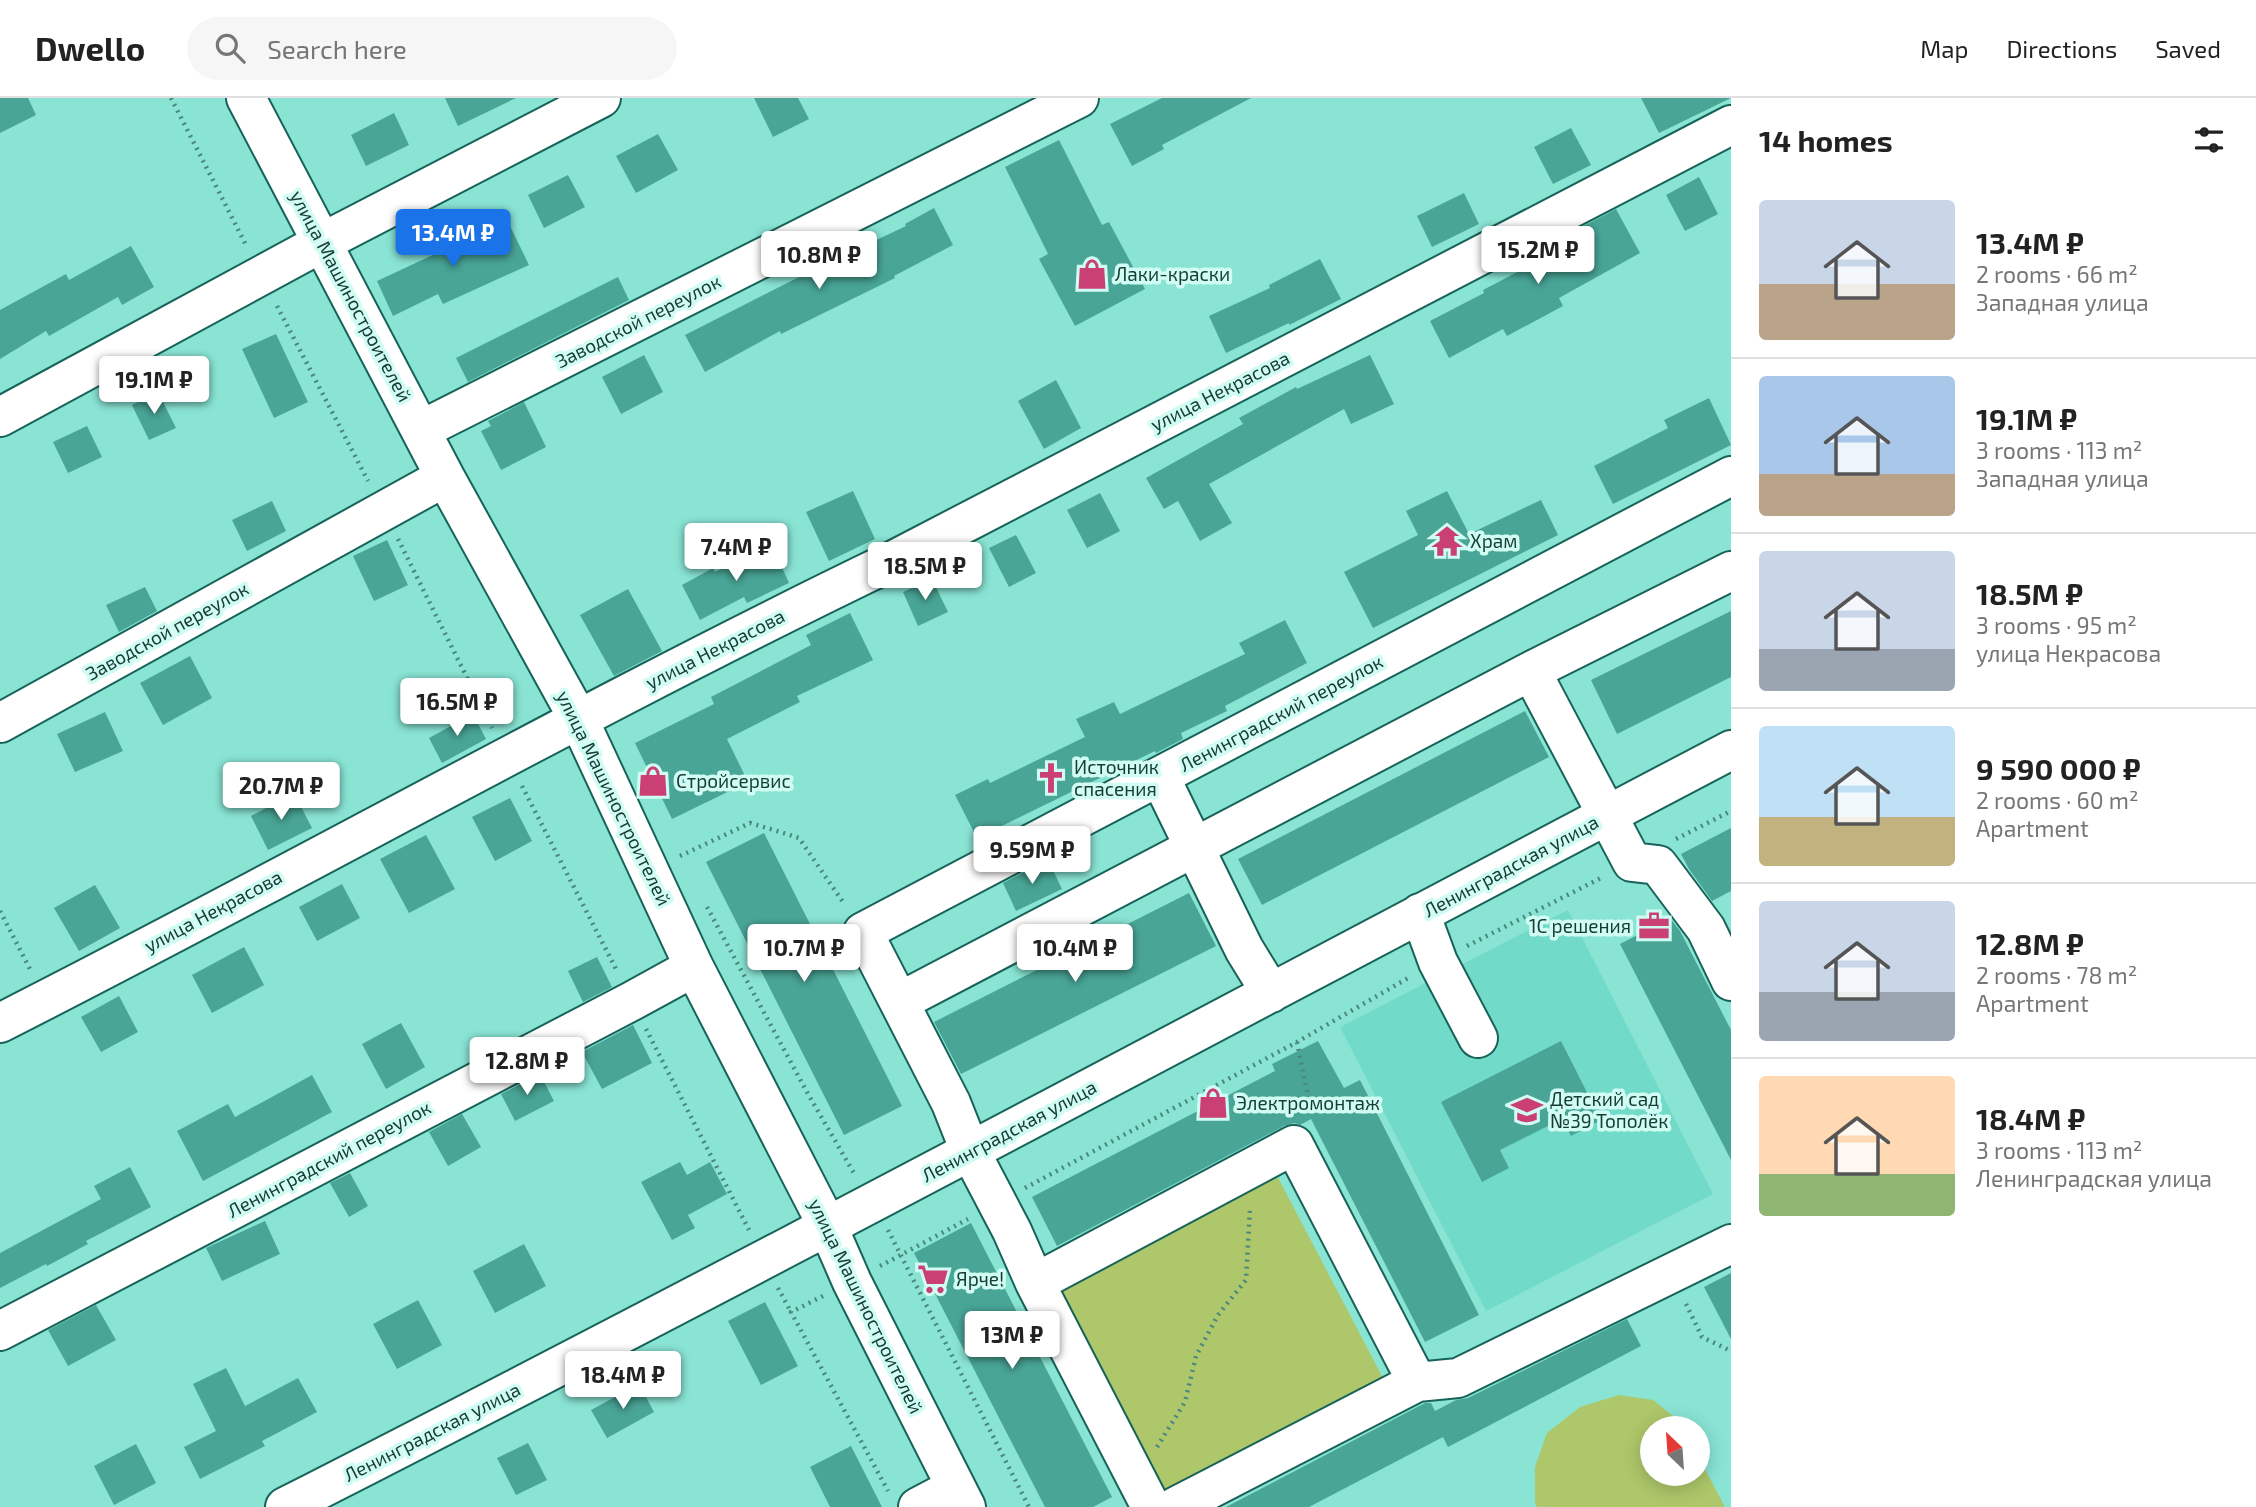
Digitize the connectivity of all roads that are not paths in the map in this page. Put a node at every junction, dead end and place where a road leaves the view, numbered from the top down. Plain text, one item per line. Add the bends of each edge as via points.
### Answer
1 (246, 98) edge
2 (601, 98) edge
3 (1079, 98) edge
4 (1731, 125) edge
5 (323, 242) junction
6 (0, 417) edge
7 (421, 430) junction
8 (1731, 476) edge
9 (445, 477) junction
10 (1731, 571) edge
11 (1531, 671) junction
12 (579, 720) junction
13 (0, 723) edge
14 (1731, 750) edge
15 (1160, 776) junction
16 (1608, 814) junction
17 (1193, 848) junction
18 (1420, 914) junction
19 (1718, 923) edge
20 (694, 967) junction
21 (1731, 981) edge
22 (1271, 993) junction
23 (899, 1002) junction
24 (0, 1023) edge
25 (1478, 1038) dead end
26 (970, 1152) junction
27 (828, 1227) junction
28 (1731, 1244) edge
29 (1035, 1283) junction
30 (0, 1331) edge
31 (1417, 1382) junction
32 (1145, 1494) edge
33 (961, 1497) edge
34 (904, 1501) edge
35 (285, 1507) edge
36 (1175, 1507) edge

1 - 5 street, улица Машиностроителей
2 - 5 street
3 - 7 street, Заводской переулок
4 - 12 street, улица Некрасова
5 - 6 street
5 - 7 street, улица Машиностроителей
7 - 9 street, улица Машиностроителей
8 - 15 street, Ленинградский переулок
9 - 12 street, улица Машиностроителей
9 - 13 street, Заводской переулок
10 - 11 street
11 - 16 street
11 - 17 street
12 - 20 street, улица Машиностроителей
12 - 24 street, улица Некрасова
14 - 16 street, Ленинградская улица
15 - 17 street
15 - 23 street, Ленинградский переулок via 863,932
16 - 18 street, Ленинградская улица
16 - 19 street via 1632,862 1658,865
17 - 22 street
17 - 23 street
18 - 22 street, Ленинградская улица
18 - 25 street via 1438,962
19 - 21 street
20 - 27 street, улица Машиностроителей
20 - 30 street, Ленинградский переулок
22 - 26 street, Ленинградская улица
23 - 26 street via 951,1103
26 - 27 street, Ленинградская улица
26 - 29 street
27 - 33 street, улица Машиностроителей
27 - 35 street, Ленинградская улица
28 - 31 street via 1458,1378
29 - 31 street via 1294,1145
29 - 32 street
31 - 36 street
33 - 34 street

